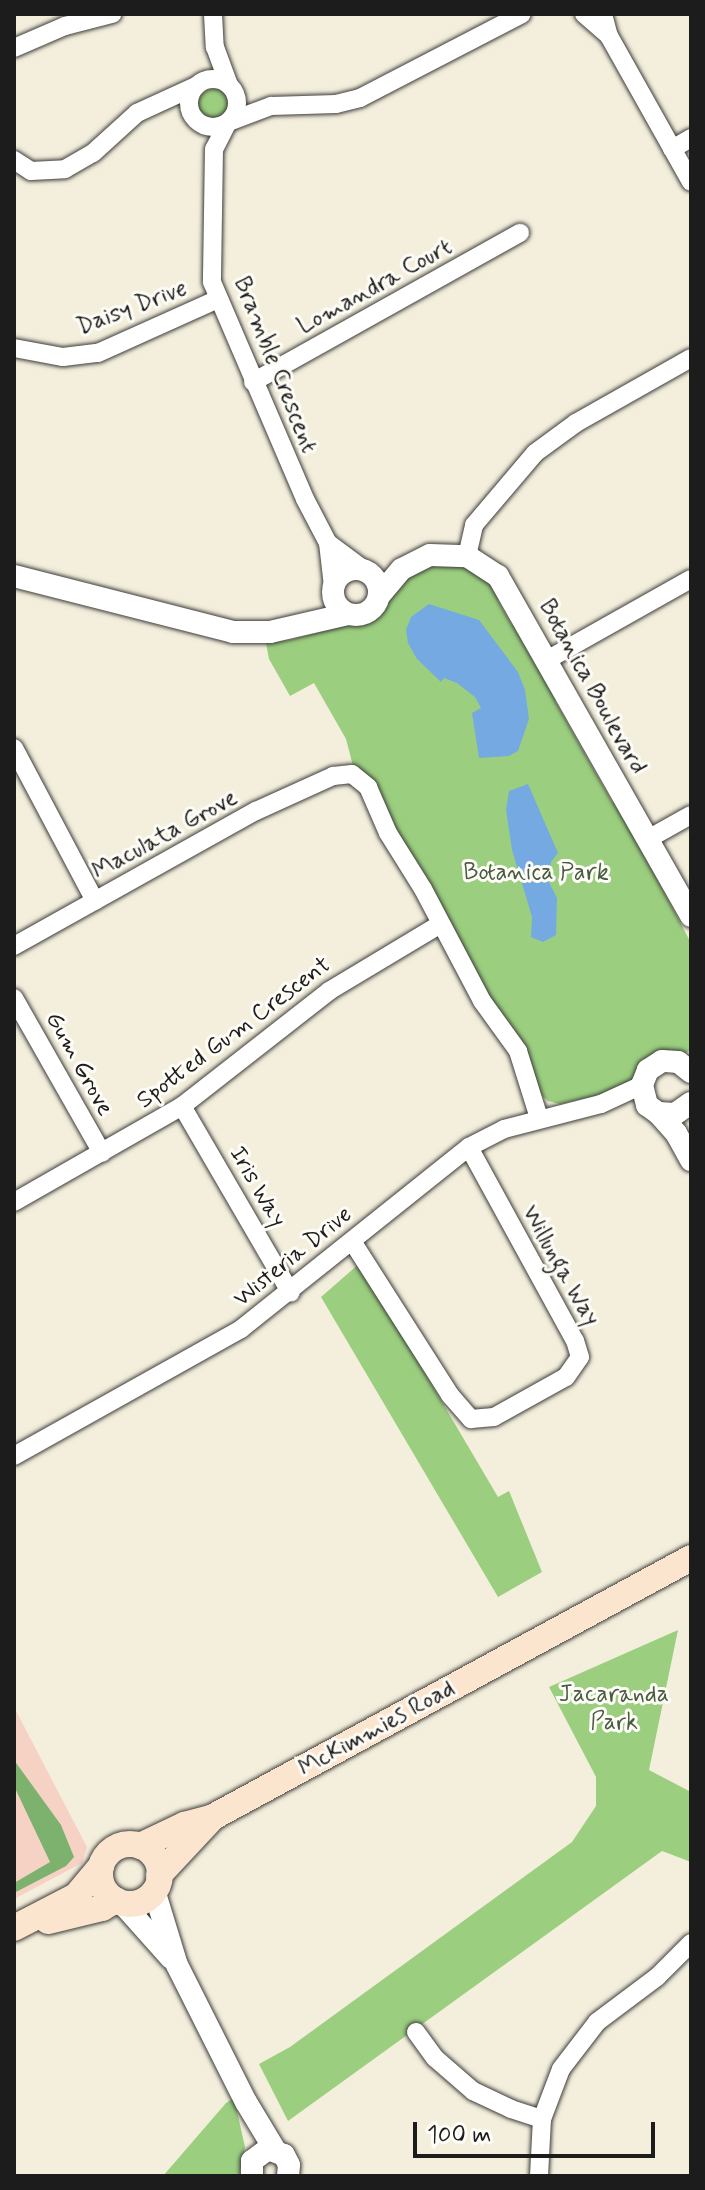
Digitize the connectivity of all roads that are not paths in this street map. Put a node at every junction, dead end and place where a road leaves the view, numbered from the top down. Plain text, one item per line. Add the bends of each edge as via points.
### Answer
1 (112, 14) edge
2 (213, 14) edge
3 (521, 14) edge
4 (584, 14) edge
5 (603, 14) edge
6 (48, 22) edge
7 (609, 36) junction
8 (215, 47) junction
9 (14, 48) edge
10 (199, 84) junction
11 (231, 87) junction
12 (156, 105) junction
13 (271, 106) junction
14 (195, 119) junction
15 (229, 123) junction
16 (691, 138) edge
17 (214, 149) junction
18 (672, 149) junction
19 (14, 160) edge
20 (691, 182) edge
21 (520, 233) dead end
22 (218, 299) junction
23 (14, 348) edge
24 (691, 358) edge
25 (253, 382) junction
26 (328, 543) junction
27 (467, 556) junction
28 (402, 569) junction
29 (366, 571) junction
30 (14, 576) edge
31 (691, 579) edge
32 (333, 590) junction
33 (379, 596) junction
34 (348, 614) junction
35 (309, 621) junction
36 (547, 660) junction
37 (14, 748) edge
38 (691, 815) edge
39 (648, 839) junction
40 (95, 901) junction
41 (691, 916) edge
42 (439, 925) junction
43 (14, 946) edge
44 (14, 998) edge
45 (687, 1063) edge
46 (649, 1101) junction
47 (691, 1103) edge
48 (182, 1106) junction
49 (539, 1118) junction
50 (469, 1147) junction
51 (102, 1153) junction
52 (691, 1160) edge
53 (14, 1202) edge
54 (352, 1241) junction
55 (291, 1293) junction
56 (14, 1456) edge
57 (691, 1539) edge
58 (691, 1558) edge
59 (540, 1640) junction
60 (213, 1817) junction
61 (140, 1846) junction
62 (101, 1866) junction
63 (157, 1882) junction
64 (118, 1901) junction
65 (14, 1928) edge
66 (691, 1943) edge
67 (177, 1965) junction
68 (416, 2032) dead end
69 (246, 2102) junction
70 (542, 2119) junction
71 (275, 2150) junction
72 (250, 2170) edge
73 (290, 2174) edge
74 (539, 2176) edge

1 - 6 street
2 - 8 street
3 - 13 street via 360,98
4 - 7 street
5 - 7 street
6 - 9 street
7 - 18 street
8 - 10 street
8 - 11 street
10 - 11 street via 216,79
10 - 12 street
10 - 14 street via 189,101
11 - 13 street
11 - 15 street via 238,102
12 - 14 street
12 - 19 street via 127,120 93,153 65,169 31,171
13 - 15 street
14 - 15 street via 211,128
14 - 17 street
15 - 17 street, Bramble Crescent
16 - 18 street
17 - 22 street, Bramble Crescent via 211,265
18 - 20 street
21 - 25 street, Lomandra Court
22 - 23 street, Daisy Drive via 98,353 63,357
22 - 25 street, Bramble Crescent
24 - 27 street via 576,423 535,453 474,525
25 - 26 street, Bramble Crescent
26 - 29 street, Bramble Crescent
26 - 32 street, Bramble Crescent
27 - 28 street via 430,555
27 - 36 street, Botanica Boulevard via 498,576
28 - 29 street
28 - 33 street
29 - 32 street via 341,574
29 - 33 street via 378,583
30 - 35 street via 233,632 270,632
31 - 36 street
32 - 34 street via 337,606
32 - 35 street
33 - 34 street via 368,612
34 - 35 street
36 - 39 street, Botanica Boulevard
37 - 40 street
38 - 39 street
39 - 41 street, Botanica Boulevard
40 - 42 street, Maculata Grove via 256,811 343,773 365,782
40 - 43 street, Maculata Grove
42 - 48 street, Spotted Gum Crescent via 329,991
42 - 49 street via 520,1054
44 - 51 street, Gum Grove
45 - 46 street via 654,1065
46 - 47 street via 675,1114
46 - 49 street, Wisteria Drive via 601,1104
46 - 52 street
48 - 51 street, Spotted Gum Crescent
48 - 55 street, Iris Way
49 - 50 street, Wisteria Drive
50 - 54 street, Wisteria Drive
50 - 54 street, Willunga Way via 578,1349 578,1363 566,1377 494,1417 471,1419 450,1395
51 - 53 street, Spotted Gum Crescent
54 - 55 street, Wisteria Drive
55 - 56 street, Wisteria Drive via 241,1329
57 - 59 main road, McKimmies Road via 556,1621
58 - 59 main road, McKimmies Road
59 - 60 main road, McKimmies Road
60 - 61 main road, McKimmies Road
60 - 63 main road, McKimmies Road
61 - 62 main road via 115,1848
61 - 63 main road via 154,1857
62 - 64 main road via 103,1887
62 - 65 main road via 76,1896
63 - 64 main road via 140,1902
63 - 67 street
64 - 65 main road
64 - 67 street
66 - 70 street via 579,2043 561,2069
67 - 69 street
68 - 70 street via 435,2058 473,2091
69 - 71 street
69 - 72 street
70 - 74 street
71 - 72 street via 262,2151
71 - 73 street via 288,2160

